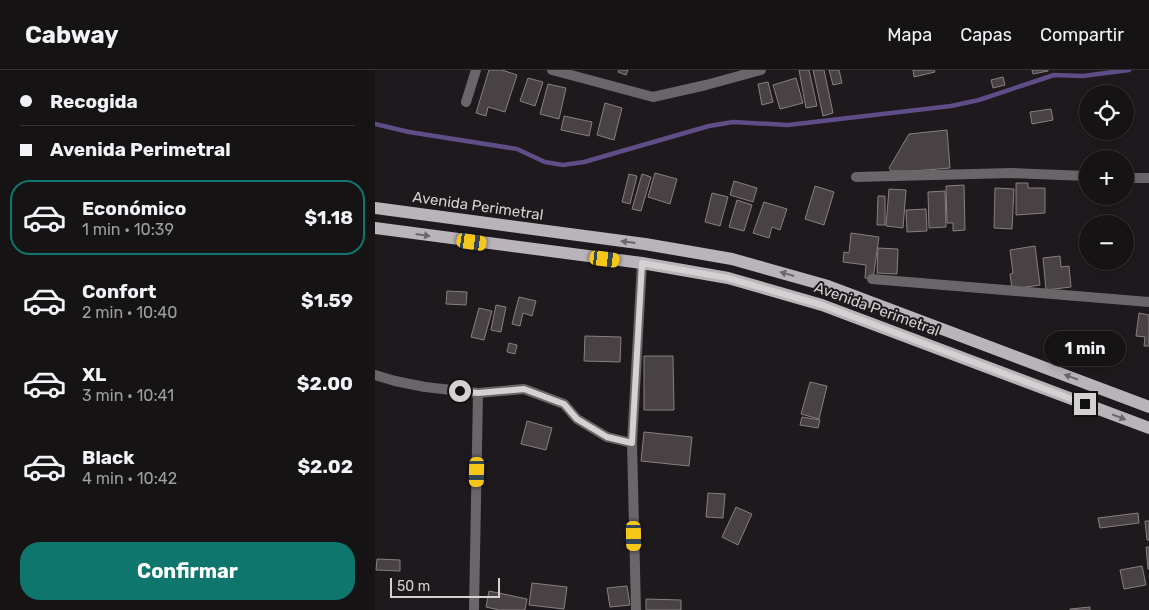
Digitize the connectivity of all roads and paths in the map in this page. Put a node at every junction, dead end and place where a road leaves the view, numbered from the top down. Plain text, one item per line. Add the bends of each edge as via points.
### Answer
1 (476, 70) edge
2 (553, 70) edge
3 (761, 70) edge
4 (466, 102) dead end
5 (1079, 176) edge
6 (856, 177) dead end
7 (1134, 178) edge
8 (1149, 178) edge
9 (375, 208) edge
10 (375, 228) edge
11 (642, 263) junction
12 (872, 279) dead end
13 (1149, 302) edge
14 (375, 375) edge
15 (478, 393) junction
16 (1149, 407) edge
17 (1149, 428) edge
18 (632, 443) junction
19 (474, 610) edge
20 (635, 610) edge

1 - 4 street
2 - 3 street via 653,97
5 - 6 street via 1012,173
7 - 8 street
16 -> 9 main road, Avenida Perimetral via 828,286 732,259 645,244
10 -> 11 main road, Avenida Perimetral
11 -> 17 main road, Avenida Perimetral via 728,278 822,305
11 - 18 street
12 - 13 street
14 - 15 street via 425,387
15 - 18 street via 524,389 564,404 577,419 607,437
15 - 19 street
18 - 20 street

